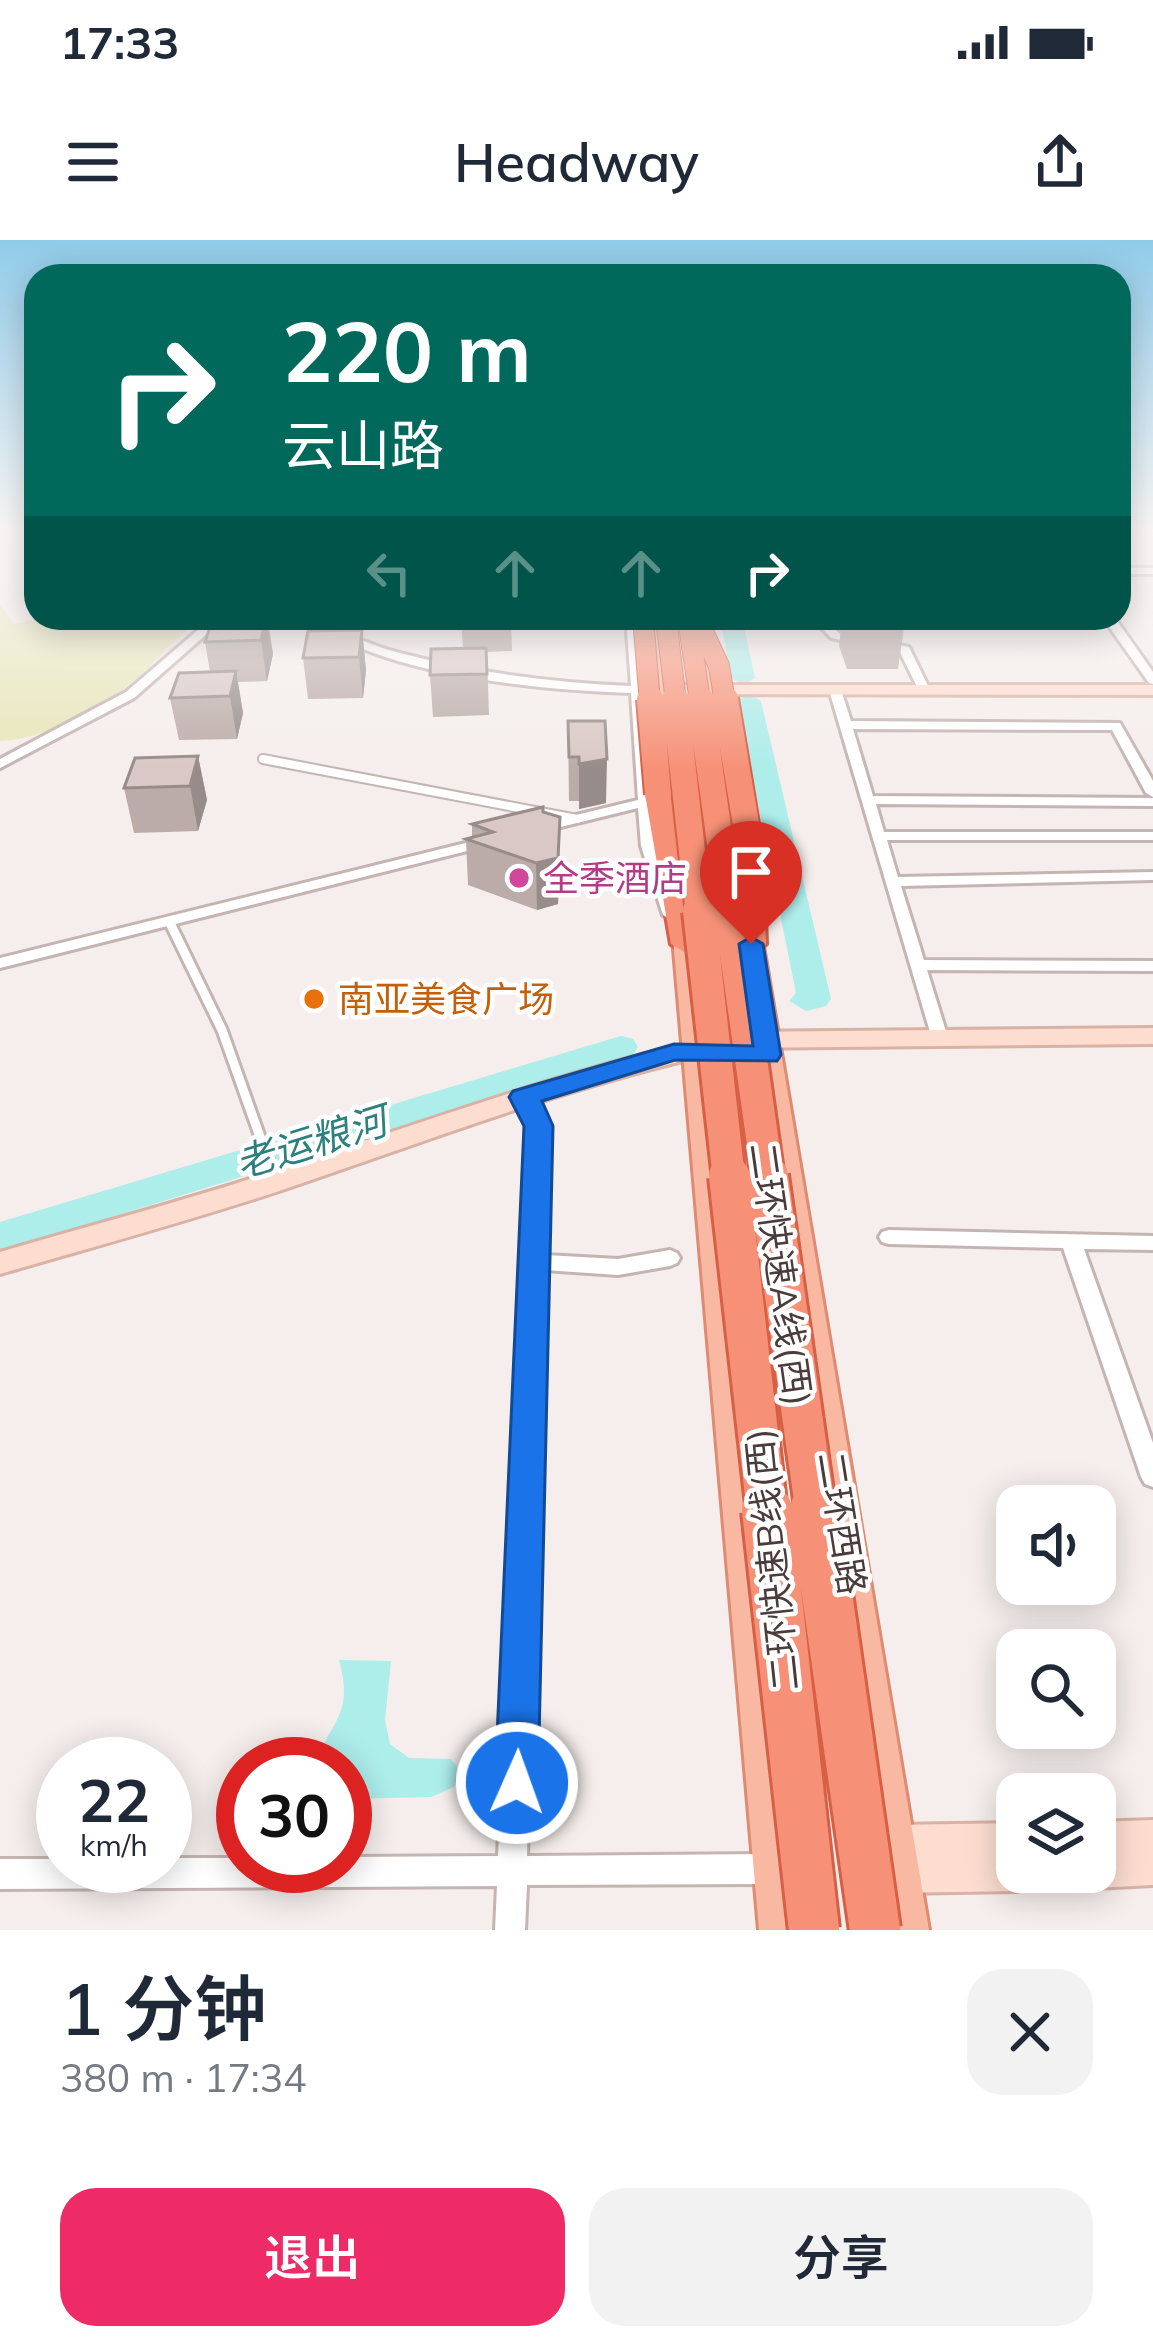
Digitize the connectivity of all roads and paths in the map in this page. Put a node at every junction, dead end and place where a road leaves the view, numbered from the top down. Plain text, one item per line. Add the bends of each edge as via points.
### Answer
1 (205, 630) edge
2 (329, 630) edge
3 (635, 630) edge
4 (644, 630) edge
5 (654, 630) edge
6 (667, 630) edge
7 (690, 630) edge
8 (700, 630) edge
9 (703, 630) edge
10 (830, 630) edge
11 (1118, 630) edge
12 (1153, 680) edge
13 (651, 690) junction
14 (710, 690) junction
15 (835, 690) junction
16 (924, 690) junction
17 (1153, 690) edge
18 (846, 725) junction
19 (263, 759) dead end
20 (0, 764) edge
21 (1153, 797) edge
22 (651, 798) junction
23 (868, 800) junction
24 (577, 819) junction
25 (527, 832) edge
26 (879, 836) junction
27 (1153, 836) edge
28 (505, 837) edge
29 (1153, 876) edge
30 (893, 882) junction
31 (169, 921) junction
32 (686, 944) junction
33 (751, 944) junction
34 (0, 963) edge
35 (917, 965) junction
36 (1153, 966) edge
37 (1153, 1036) edge
38 (939, 1038) junction
39 (767, 1047) junction
40 (689, 1051) junction
41 (1153, 1052) edge
42 (523, 1097) junction
43 (273, 1172) junction
44 (889, 1237) dead end
45 (1071, 1241) junction
46 (1153, 1243) edge
47 (670, 1258) dead end
48 (532, 1262) junction
49 (0, 1263) edge
50 (1153, 1477) edge
51 (1153, 1842) edge
52 (1116, 1843) edge
53 (996, 1854) edge
54 (1153, 1863) edge
55 (1116, 1865) edge
56 (514, 1873) junction
57 (0, 1874) edge
58 (996, 1874) edge
59 (896, 1899) edge
60 (780, 1904) edge
61 (510, 1930) edge
62 (814, 1930) edge

1 - 20 street via 130,695
2 - 13 street via 376,653 561,684
3 - 13 street
4 - 22 highway, bridge
5 - 13 main road
6 - 62 highway, 二环快速B线(西), bridge
7 - 59 highway, 二环快速A线(西), bridge
8 - 14 main road, 二环西路
9 - 33 highway, bridge via 718,666 749,842
10 - 16 street via 905,649
11 - 12 street
13 - 14 street
13 - 22 street
13 - 32 main road
14 - 15 street
14 - 33 main road, 二环西路
15 - 16 street
15 - 18 street
16 - 17 street
18 - 21 street via 1115,725
18 - 23 street
19 - 24 lane
21 - 23 street
22 - 24 street
22 - 32 highway
23 - 26 street
24 - 25 street
26 - 27 street
26 - 30 street
28 - 31 street
29 - 30 street
30 - 35 street
31 - 34 street
31 - 43 lane via 222,1030
32 - 40 main road
33 - 39 main road, 二环西路
35 - 36 street
35 - 38 street
37 - 38 street
38 - 39 street
39 - 40 street
39 - 41 street
39 - 59 main road, 二环西路
40 - 42 street
40 - 60 main road
42 - 43 street
42 - 48 street via 538,1126
43 - 49 street
44 - 45 street
45 - 46 street
45 - 50 street
47 - 48 street via 618,1267
48 - 56 street
51 - 52 street
53 - 59 street
54 - 55 street
56 - 57 street
56 - 60 street
56 - 61 street
58 - 59 street

